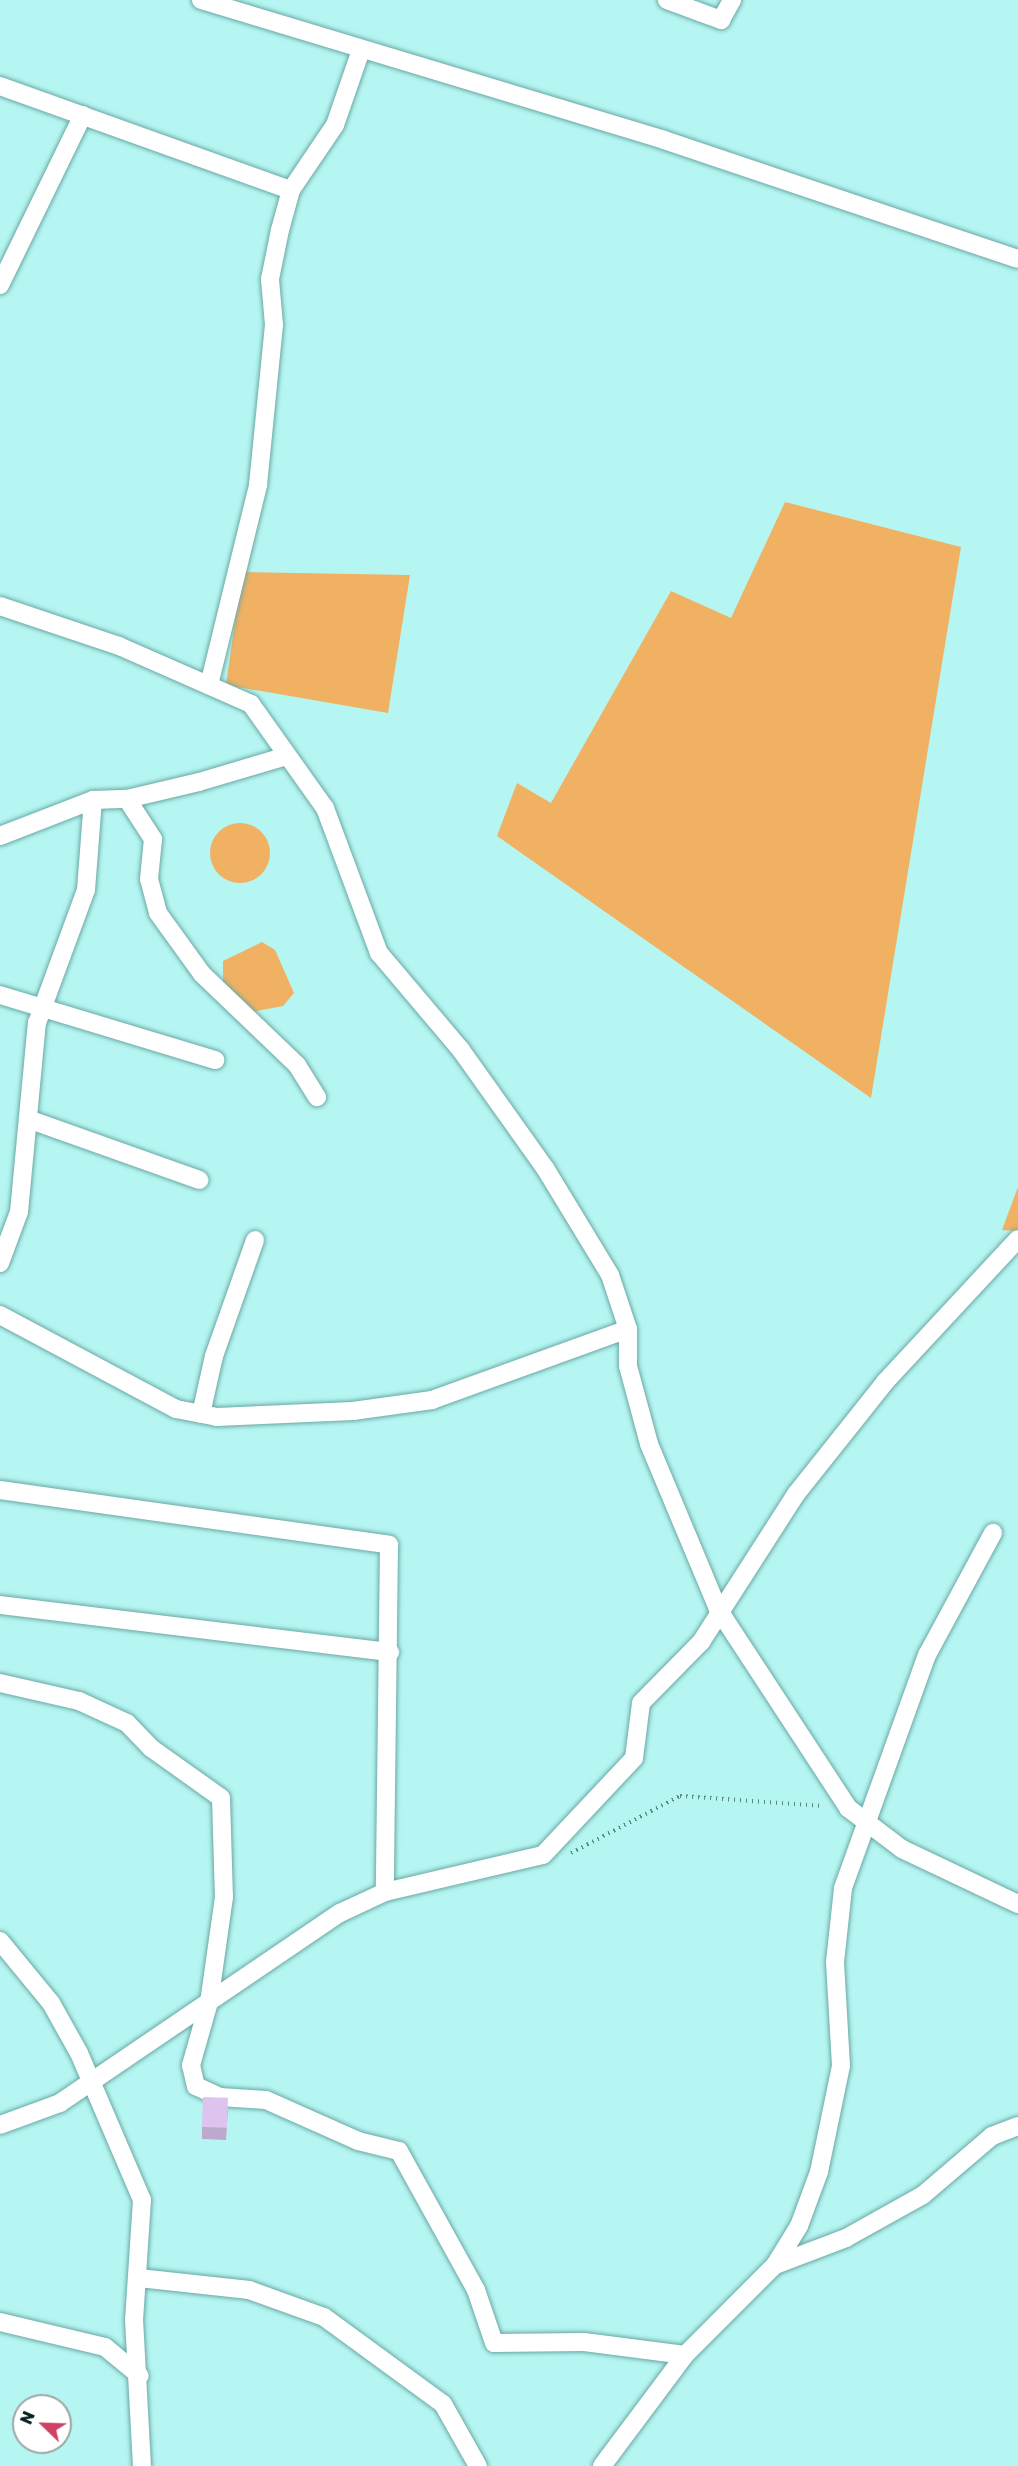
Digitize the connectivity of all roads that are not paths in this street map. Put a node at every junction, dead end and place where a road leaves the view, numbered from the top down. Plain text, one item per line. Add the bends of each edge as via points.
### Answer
1 (201, 0) edge
2 (667, 0) edge
3 (732, 0) edge
4 (360, 53) junction
5 (0, 86) edge
6 (83, 115) junction
7 (291, 190) junction
8 (1018, 259) edge
9 (0, 285) edge
10 (0, 606) edge
11 (209, 685) junction
12 (286, 756) junction
13 (127, 799) junction
14 (93, 800) junction
15 (0, 836) edge
16 (0, 995) edge
17 (44, 1005) junction
18 (215, 1060) dead end
19 (317, 1097) dead end
20 (28, 1119) junction
21 (199, 1180) dead end
22 (1018, 1239) edge
23 (255, 1240) dead end
24 (0, 1263) edge
25 (0, 1315) edge
26 (628, 1329) junction
27 (201, 1414) junction
28 (0, 1490) edge
29 (993, 1533) dead end
30 (0, 1605) edge
31 (718, 1609) junction
32 (390, 1652) junction
33 (0, 1683) edge
34 (868, 1827) junction
35 (385, 1892) junction
36 (1018, 1904) edge
37 (0, 1941) edge
38 (209, 2002) junction
39 (88, 2084) junction
40 (0, 2125) edge
41 (1018, 2126) edge
42 (775, 2265) junction
43 (140, 2278) junction
44 (0, 2322) edge
45 (685, 2355) junction
46 (140, 2376) junction
47 (142, 2466) edge
48 (478, 2466) edge
49 (602, 2466) edge

1 - 4 street
2 - 3 street via 722,20
4 - 7 street via 335,125
4 - 8 street via 664,140
5 - 6 street
6 - 7 street
6 - 9 street
7 - 11 street via 270,279 274,325 258,485
10 - 11 street via 119,646
11 - 12 street via 251,704
12 - 13 street
12 - 26 street via 325,808 380,953 461,1050 545,1168 610,1275
13 - 14 street
13 - 19 street via 136,821 149,829 153,839 149,879 158,913 202,974 297,1065
14 - 15 street
14 - 17 street via 86,890
16 - 17 street
17 - 18 street
17 - 20 street
20 - 21 street
20 - 24 street via 19,1212
22 - 31 street via 837,1441
23 - 27 street via 214,1356
25 - 27 street via 106,1376 176,1410
26 - 27 street via 432,1400 353,1411
26 - 31 street via 628,1366 649,1444
28 - 32 street via 389,1545
29 - 34 street via 927,1655
30 - 32 street
31 - 34 street via 848,1808
31 - 35 street via 684,1665 641,1703 634,1758 543,1855
32 - 35 street
33 - 38 street via 79,1701 127,1723 151,1748 221,1798 224,1897
34 - 36 street via 957,1877
34 - 42 street via 843,1888 837,1934 841,2066 829,2132 799,2226
35 - 38 street via 339,1913
37 - 39 street via 51,2003 79,2053
38 - 39 street
38 - 45 street via 191,2065 196,2086 220,2097 266,2100 358,2141 399,2151 476,2290 494,2343 584,2342
39 - 40 street via 60,2103
39 - 43 street via 142,2200
41 - 42 street via 992,2136 923,2194 846,2238
42 - 45 street
43 - 46 street via 134,2319
43 - 48 street via 249,2290 324,2317 443,2404
44 - 46 street via 105,2347
45 - 49 street
46 - 47 street

